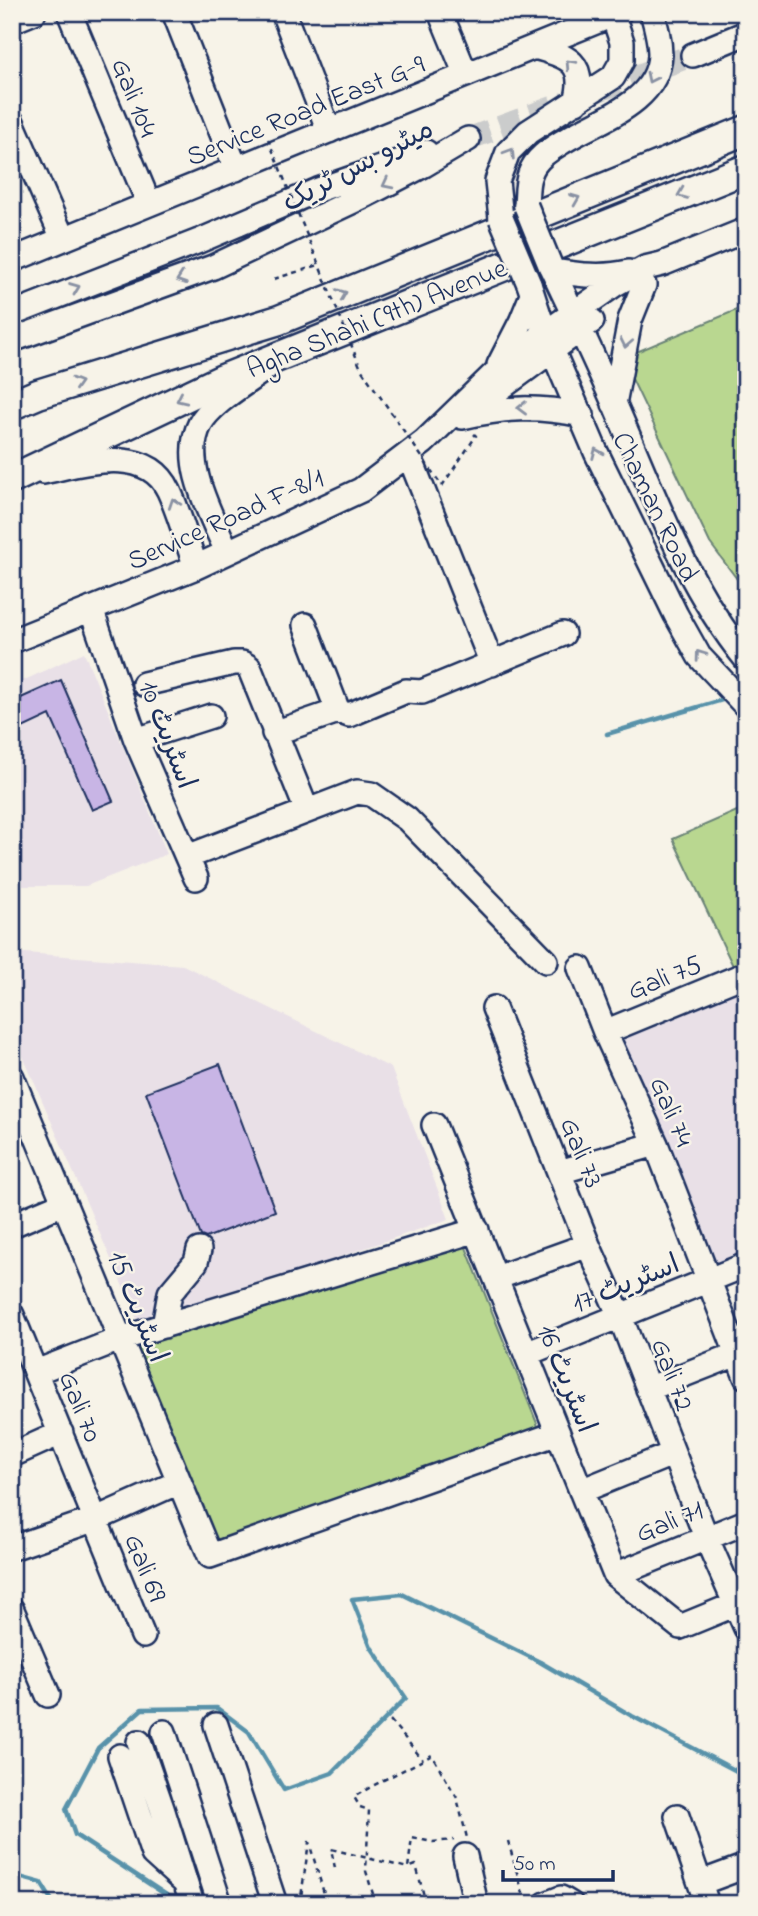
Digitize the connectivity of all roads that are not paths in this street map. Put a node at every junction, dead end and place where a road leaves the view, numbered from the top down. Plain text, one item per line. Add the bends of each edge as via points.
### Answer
1 (34, 12) edge
2 (69, 12) edge
3 (174, 12) edge
4 (283, 12) edge
5 (440, 12) edge
6 (652, 12) edge
7 (615, 13) edge
8 (12, 21) edge
9 (746, 33) edge
10 (534, 47) junction
11 (692, 55) tunnel mouth
12 (466, 75) junction
13 (576, 102) junction
14 (12, 122) edge
15 (746, 130) edge
16 (329, 131) junction
17 (236, 169) junction
18 (746, 169) edge
19 (149, 204) junction
20 (746, 230) edge
21 (63, 239) junction
22 (12, 260) edge
23 (552, 268) junction
24 (651, 272) junction
25 (12, 314) edge
26 (539, 316) junction
27 (577, 323) junction
28 (12, 340) edge
29 (288, 352) junction
30 (494, 374) junction
31 (25, 397) edge
32 (614, 404) junction
33 (12, 405) edge
34 (582, 415) junction
35 (454, 420) junction
36 (409, 455) junction
37 (13, 478) edge
38 (227, 552) junction
39 (196, 567) junction
40 (91, 609) junction
41 (305, 625) dead end
42 (563, 634) dead end
43 (12, 640) edge
44 (746, 659) edge
45 (492, 664) junction
46 (144, 684) dead end
47 (746, 706) edge
48 (338, 711) junction
49 (211, 716) dead end
50 (274, 733) junction
51 (136, 740) junction
52 (307, 811) junction
53 (546, 961) dead end
54 (580, 968) dead end
55 (746, 974) edge
56 (494, 1009) dead end
57 (605, 1032) junction
58 (13, 1079) edge
59 (435, 1125) dead end
60 (656, 1144) junction
61 (559, 1172) junction
62 (64, 1203) junction
63 (12, 1225) edge
64 (477, 1230) junction
65 (588, 1245) junction
66 (199, 1250) dead end
67 (746, 1265) edge
68 (496, 1278) junction
69 (708, 1280) junction
70 (12, 1315) edge
71 (620, 1316) junction
72 (164, 1326) junction
73 (120, 1339) junction
74 (526, 1354) junction
75 (737, 1354) junction
76 (36, 1372) junction
77 (746, 1377) edge
78 (648, 1389) junction
79 (61, 1433) junction
80 (558, 1433) junction
81 (672, 1454) junction
82 (12, 1455) edge
83 (179, 1482) junction
84 (581, 1491) junction
85 (96, 1519) junction
86 (746, 1522) edge
87 (706, 1537) junction
88 (12, 1548) edge
89 (615, 1574) junction
90 (740, 1602) edge
91 (12, 1610) edge
92 (746, 1628) edge
93 (143, 1636) dead end
94 (48, 1695) dead end
95 (216, 1725) dead end
96 (164, 1732) dead end
97 (139, 1742) dead end
98 (120, 1756) dead end
99 (677, 1816) dead end
100 (463, 1845) road end
101 (746, 1866) edge
102 (189, 1894) edge
103 (704, 1894) edge
104 (220, 1904) edge
105 (275, 1904) edge
106 (476, 1904) edge
107 (546, 1904) edge
108 (571, 1904) edge

1 - 8 street
2 - 19 street, Gali 104
3 - 17 street
4 - 16 street
5 - 12 street
6 -> 23 street, Chaman Road, bridge via 660,57 641,96 546,151 530,174 526,206
7 - 10 street, Service Road East G-9
7 - 13 street, Chaman Road via 622,61 613,77
9 - 11 street
10 - 12 street, Service Road East G-9
13 -> 10 street via 581,84 578,71 558,53
12 - 16 street, Service Road East G-9
26 -> 13 street, Chaman Road, bridge via 501,218 497,181 508,152 528,132
14 - 21 street
31 -> 15 main road, Agha Shahi (9th) Avenue via 279,320
16 - 17 street, Service Road East G-9
17 - 19 street, Service Road East G-9
18 -> 29 main road, Agha Shahi (9th) Avenue
19 - 21 street, Service Road East G-9
20 - 24 street, Service Road F-8/1
21 - 22 street, Service Road East G-9
23 - 24 street via 594,276
23 - 27 street, Chaman Road
24 - 27 street, Service Road F-8/1 via 614,285
24 -> 32 street via 630,320
25 -> 28 street, میٹرو بس ٹریک via 318,190 468,139 355,201 213,267
26 - 27 street, Service Road F-8/1
26 - 30 street, Service Road F-8/1
26 - 30 street via 521,322
26 - 34 street, Chaman Road
26 - 35 street, Service Road F-8/1
27 - 32 street, Chaman Road
29 -> 37 main road, Agha Shahi (9th) Avenue
29 - 38 street via 200,423 193,447 194,471
30 - 35 street, Service Road F-8/1
31 - 33 main road, Agha Shahi (9th) Avenue
32 - 44 street, Chaman Road via 675,547 727,636
34 -> 35 street via 522,407
47 -> 34 street, Chaman Road via 699,656
35 - 36 street, Service Road F-8/1
36 - 38 street, Service Road F-8/1 via 361,490
36 - 45 street
39 -> 37 street via 169,489 153,470 132,462 103,460
38 - 39 street, Service Road F-8/1
39 - 40 street, Service Road F-8/1
40 - 43 street, Service Road F-8/1
40 - 51 street, اسٹریٹ 10
41 - 48 street
42 - 45 street
45 - 48 street via 349,715
46 - 50 street via 242,663 249,667
48 - 50 street
49 - 51 street
50 - 52 street
51 - 52 street, اسٹریٹ 10 via 192,867
52 - 53 street via 357,792 371,794 407,819
54 - 57 street, Gali 74
55 - 57 street, Gali 75
56 - 61 street, Gali 73
57 - 60 street, Gali 74
58 - 62 street, اسٹریٹ 15
59 - 64 street, اسٹریٹ 16
60 - 61 street
60 - 69 street, Gali 74
61 - 65 street, Gali 73
62 - 63 street
62 - 73 street, اسٹریٹ 15
64 - 68 street, اسٹریٹ 16
64 - 72 street
65 - 68 street
65 - 71 street, Gali 73
66 - 72 street via 196,1262 170,1293
67 - 69 street, اسٹریٹ 17
68 - 74 street, اسٹریٹ 16
69 - 71 street, اسٹریٹ 17
69 - 75 street, Gali 74
70 - 76 street, Gali 70
71 - 74 street, اسٹریٹ 17
71 - 78 street, Gali 72
72 - 73 street
73 - 76 street
73 - 83 street, اسٹریٹ 15
74 - 80 street, اسٹریٹ 16
75 - 77 street, Gali 74
75 - 78 street
76 - 79 street, Gali 70
78 - 81 street, Gali 72
79 - 82 street
79 - 85 street, Gali 70
80 - 83 street, اسٹریٹ 15 via 210,1556
80 - 84 street, اسٹریٹ 16
81 - 84 street
81 - 87 street, Gali 72
83 - 85 street
84 - 89 street, اسٹریٹ 16
85 - 88 street
85 - 93 street, Gali 69
86 - 87 street, Gali 71
87 - 89 street, Gali 71
87 - 90 street
89 - 90 street, اسٹریٹ 16 via 680,1627
90 - 92 street
91 - 94 street
95 - 105 street
96 - 104 street
97 - 102 street
98 - 102 street via 153,1854
99 - 103 street
100 - 106 street
101 - 103 street
107 - 108 street via 561,1898

